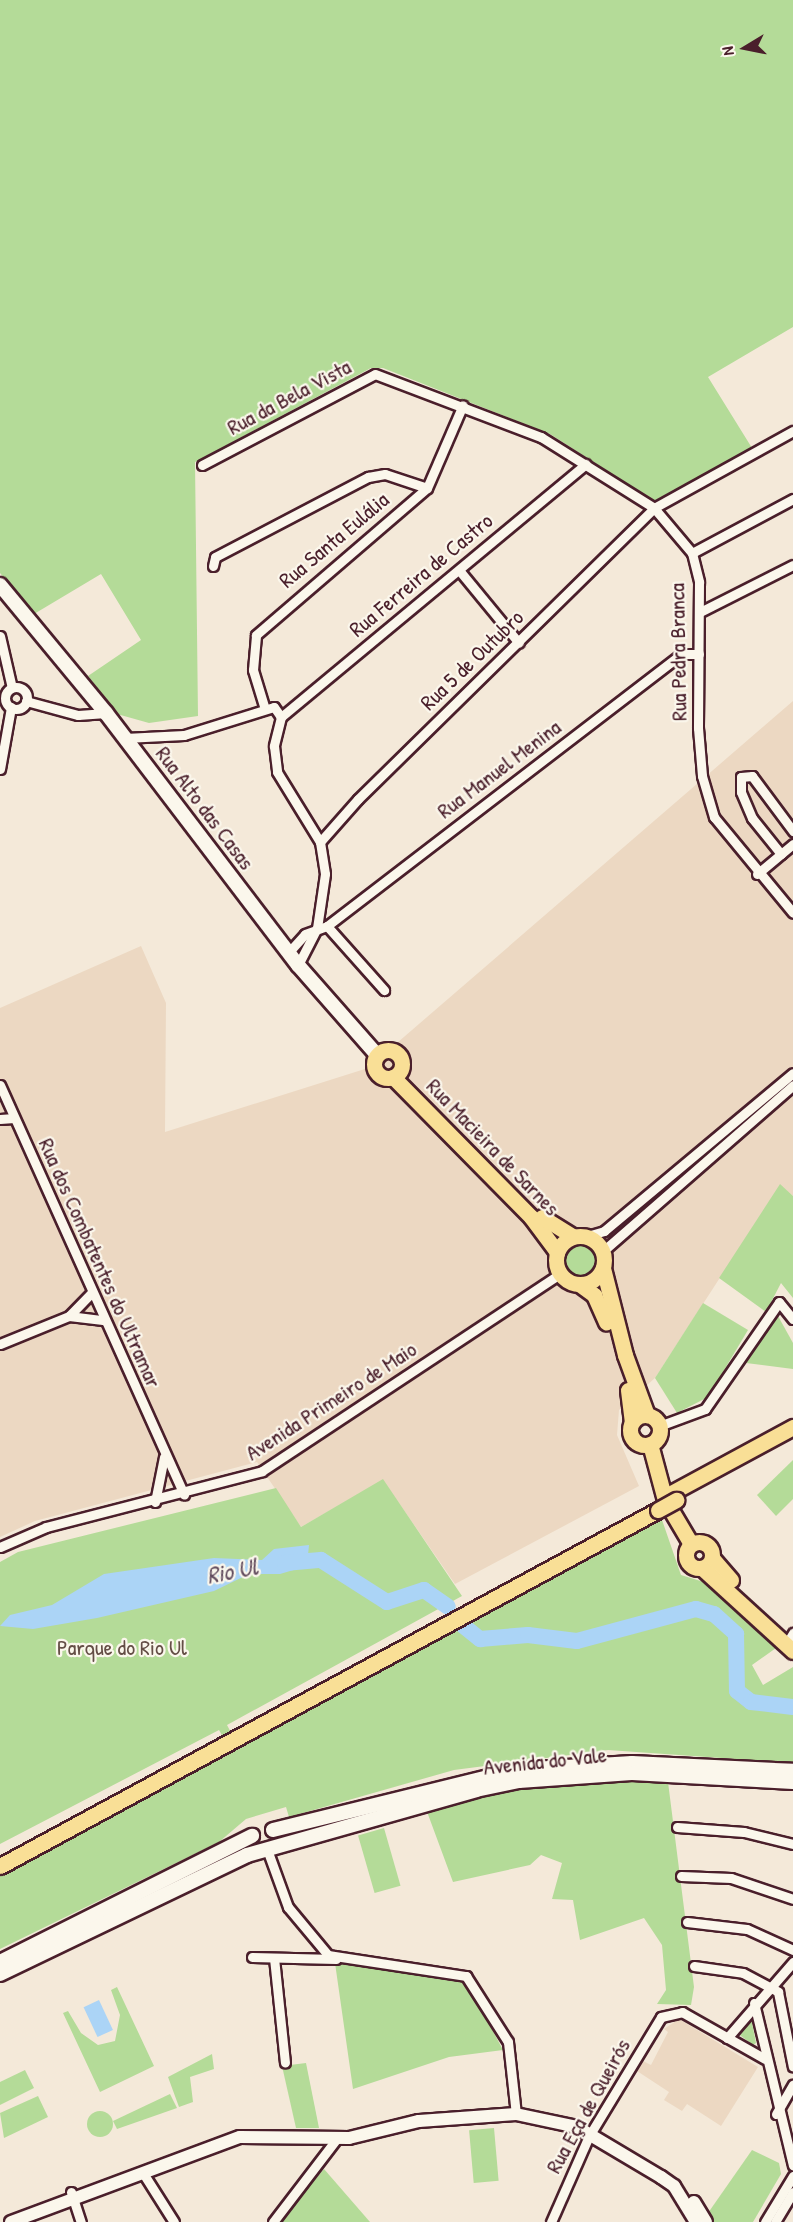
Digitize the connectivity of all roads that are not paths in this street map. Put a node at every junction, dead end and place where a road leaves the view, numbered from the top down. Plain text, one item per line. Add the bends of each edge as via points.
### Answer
1 (463, 405) junction
2 (793, 431) edge
3 (586, 464) junction
4 (202, 465) dead end
5 (427, 488) junction
6 (793, 499) edge
7 (654, 508) junction
8 (692, 553) junction
9 (793, 565) edge
10 (213, 566) dead end
11 (459, 570) junction
12 (0, 585) edge
13 (700, 612) junction
14 (0, 636) edge
15 (519, 643) junction
16 (699, 654) junction
17 (12, 688) junction
18 (26, 701) junction
19 (264, 706) junction
20 (11, 707) junction
21 (106, 713) junction
22 (281, 717) junction
23 (125, 738) junction
24 (0, 769) edge
25 (793, 831) edge
26 (320, 842) junction
27 (793, 844) edge
28 (781, 854) junction
29 (757, 874) junction
30 (793, 913) edge
31 (327, 926) junction
32 (317, 928) junction
33 (288, 953) junction
34 (298, 965) junction
35 (384, 990) dead end
36 (376, 1055) joint
37 (793, 1073) edge
38 (397, 1074) junction
39 (0, 1085) edge
40 (793, 1085) edge
41 (2, 1099) edge
42 (14, 1118) junction
43 (0, 1119) edge
44 (579, 1236) junction
45 (603, 1251) junction
46 (557, 1252) junction
47 (603, 1268) junction
48 (560, 1274) junction
49 (579, 1284) junction
50 (92, 1292) junction
51 (69, 1316) junction
52 (793, 1319) edge
53 (104, 1320) junction
54 (0, 1344) edge
55 (647, 1415) junction
56 (632, 1422) junction
57 (659, 1426) junction
58 (793, 1427) edge
59 (793, 1435) edge
60 (650, 1444) junction
61 (164, 1457) junction
62 (184, 1495) junction
63 (674, 1496) junction
64 (155, 1502) junction
65 (656, 1506) junction
66 (691, 1544) junction
67 (0, 1547) edge
68 (707, 1563) junction
69 (792, 1641) edge
70 (793, 1771) edge
71 (793, 1782) edge
72 (677, 1827) dead end
73 (273, 1830) junction
74 (252, 1836) junction
75 (793, 1844) edge
76 (267, 1850) junction
77 (0, 1859) edge
78 (0, 1866) edge
79 (681, 1876) dead end
80 (793, 1899) edge
81 (687, 1922) dead end
82 (793, 1950) edge
83 (252, 1957) dead end
84 (341, 1957) junction
85 (274, 1958) junction
86 (0, 1962) edge
87 (793, 1962) edge
88 (694, 1966) dead end
89 (0, 1974) edge
90 (767, 1986) junction
91 (754, 2003) junction
92 (727, 2038) junction
93 (765, 2059) junction
94 (285, 2062) dead end
95 (793, 2067) edge
96 (793, 2085) edge
97 (516, 2114) junction
98 (776, 2114) junction
99 (406, 2126) junction
100 (589, 2136) junction
101 (338, 2137) junction
102 (180, 2156) junction
103 (793, 2165) edge
104 (143, 2173) junction
105 (793, 2176) edge
106 (793, 2192) edge
107 (72, 2195) junction
108 (0, 2219) edge
109 (11, 2222) edge
110 (81, 2222) edge
111 (174, 2222) edge
112 (273, 2222) edge
113 (551, 2222) edge
114 (696, 2222) edge
115 (706, 2222) edge
116 (765, 2222) edge
117 (775, 2222) edge

1 - 3 street, Rua Pedra Branca via 541,437
1 - 4 street, Rua da Bela Vista via 375,374
1 - 5 street, Rua Santa Eulália
2 - 7 street, Rua 5 de Outubro
3 - 7 street, Rua Pedra Branca
3 - 11 street, Rua Ferreira de Castro
5 - 10 street via 385,474 368,477 215,557
5 - 19 street, Rua Santa Eulália via 264,624 252,650
6 - 8 street
7 - 8 street, Rua Pedra Branca
7 - 15 street, Rua 5 de Outubro
8 - 13 street, Rua Pedra Branca
9 - 13 street
11 - 15 street
11 - 22 street, Rua Ferreira de Castro
12 - 21 main road, Rua Alto das Casas
13 - 16 street, Rua Pedra Branca
14 - 17 street
15 - 26 street, Rua 5 de Outubro
16 - 29 street, Rua Pedra Branca via 702,776 714,817
16 - 31 street, Rua Manuel Menina via 682,654
17 - 18 street via 24,692
17 - 20 street via 5,699
18 - 20 street
18 - 21 street via 78,715
19 - 22 street via 274,708
19 - 23 street via 184,735
20 - 24 street
21 - 23 main road, Rua Alto das Casas
22 - 26 street via 274,746 277,772
23 - 33 main road, Rua Alto das Casas
25 - 28 street via 752,776 741,777 741,792 752,818
26 - 32 street via 325,874
27 - 28 street
28 - 29 street
29 - 30 street, Rua Pedra Branca
31 - 32 street
31 - 35 street
32 - 33 street
32 - 34 street
33 - 34 main road, Rua Alto das Casas
34 - 36 main road, Rua Alto das Casas
36 - 38 main road via 393,1051 402,1062
37 - 44 street via 604,1231
38 - 44 main road, Rua Macieira de Sarnes via 537,1212
38 - 46 main road, Rua Macieira de Sarnes via 531,1218
39 - 41 street, Rua dos Combatentes do Ultramar
40 - 45 street
41 - 42 street, Rua dos Combatentes do Ultramar
42 - 43 street
42 - 50 street, Rua dos Combatentes do Ultramar
44 - 45 main road
44 - 46 main road
45 - 47 main road
46 - 48 main road
47 - 49 main road via 593,1281
47 - 55 main road via 613,1315
48 - 49 main road
48 - 62 street, Avenida Primeiro de Maio via 285,1459 234,1483
49 - 56 main road via 594,1295 602,1311 633,1405
50 - 51 street
50 - 53 street, Rua dos Combatentes do Ultramar
51 - 53 street
51 - 54 street
52 - 57 street via 779,1302 705,1409
53 - 61 street, Rua dos Combatentes do Ultramar
55 - 56 main road
55 - 57 main road
56 - 60 main road via 633,1439
57 - 60 main road
58 - 63 main road
59 - 63 main road
60 - 66 main road via 666,1500
61 - 62 street, Rua dos Combatentes do Ultramar
61 - 64 street
62 - 64 street, Avenida Primeiro de Maio
63 - 65 main road
64 - 67 street, Avenida Primeiro de Maio via 46,1527
65 - 77 main road
65 - 78 main road
66 - 68 main road via 706,1544
66 - 68 main road via 688,1562
68 - 69 main road
70 - 73 main road, Avenida do Vale via 632,1763 517,1770
71 - 76 main road, Avenida do Vale via 632,1773 519,1781
72 - 75 street via 744,1832
73 - 74 main road, Avenida do Vale via 261,1827
73 - 76 main road via 277,1838
74 - 76 main road
74 - 86 main road, Avenida do Vale
76 - 84 street via 288,1907 312,1941
76 - 89 main road, Avenida do Vale
79 - 80 street via 731,1878
81 - 82 street via 747,1929
83 - 85 street
84 - 85 street
84 - 97 street via 466,1976 508,2042
85 - 94 street
87 - 90 street
88 - 90 street via 742,1973
90 - 91 street
90 - 95 street via 778,1992
91 - 92 street
91 - 93 street
92 - 93 street
92 - 100 street, Rua Eça de Queirós via 682,2012 666,2014
93 - 98 street
96 - 98 street
97 - 99 street
97 - 100 street via 577,2127
98 - 103 street
99 - 100 street via 517,2120
99 - 101 street
100 - 113 street, Rua Eça de Queirós
100 - 114 street via 674,2186
100 - 115 street via 607,2139 665,2170 690,2195
101 - 102 street via 250,2135
101 - 112 street
102 - 104 street
102 - 107 street
104 - 107 street
104 - 111 street
105 - 116 street
106 - 117 street
107 - 108 street
107 - 109 street
107 - 110 street

